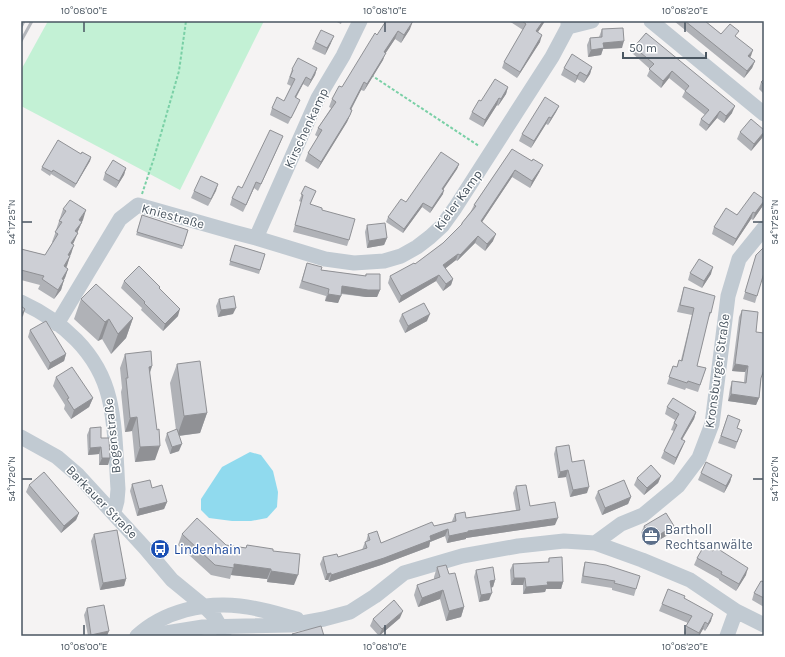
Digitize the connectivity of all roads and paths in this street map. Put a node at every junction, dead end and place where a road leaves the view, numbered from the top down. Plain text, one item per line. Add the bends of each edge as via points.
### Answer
1 (186, 21) edge
2 (360, 21) edge
3 (592, 21) edge
4 (651, 21) edge
5 (568, 24) edge
6 (368, 72) edge
7 (764, 114) edge
8 (490, 154) junction
9 (138, 205) junction
10 (764, 228) edge
11 (256, 238) junction
12 (21, 302) edge
13 (58, 324) junction
14 (21, 437) edge
15 (114, 512) junction
16 (595, 543) junction
17 (172, 580) junction
18 (204, 607) junction
19 (188, 609) junction
20 (736, 611) junction
21 (308, 622) junction
22 (764, 625) edge
23 (215, 631) edge
24 (138, 636) edge
25 (147, 636) edge
26 (727, 636) edge

1 - 9 path via 179,71
2 - 11 street, Kirschenkamp via 318,98
3 - 5 street, Kieler Kamp
4 - 7 street
5 - 8 street, Kieler Kamp via 552,57
6 - 8 path
8 - 11 street, Kieler Kamp via 442,226 418,247 402,256 384,261 354,263 325,259
9 - 11 street, Kniestraße
9 - 13 street, Kniestraße via 120,219
10 - 16 street, Kronsburger Straße via 739,259 728,296 712,424 699,458 678,486 643,515 621,524
12 - 13 street, Bogenstraße
13 - 15 street, Bogenstraße via 93,359 107,391 118,489
14 - 15 street, Barkauer Straße via 66,464
15 - 17 street, Barkauer Straße
16 - 20 street via 690,580
16 - 21 street via 564,541 462,556 404,573 350,612
17 - 18 street, Barkauer Straße
17 - 19 street, Barkauer Straße via 177,595
18 - 19 street
18 - 21 street via 224,605 257,608
18 - 23 street, Barkauer Straße
19 - 23 street, Barkauer Straße
19 - 24 street via 162,618
20 - 22 street
20 - 26 street
21 - 23 street
23 - 25 street

